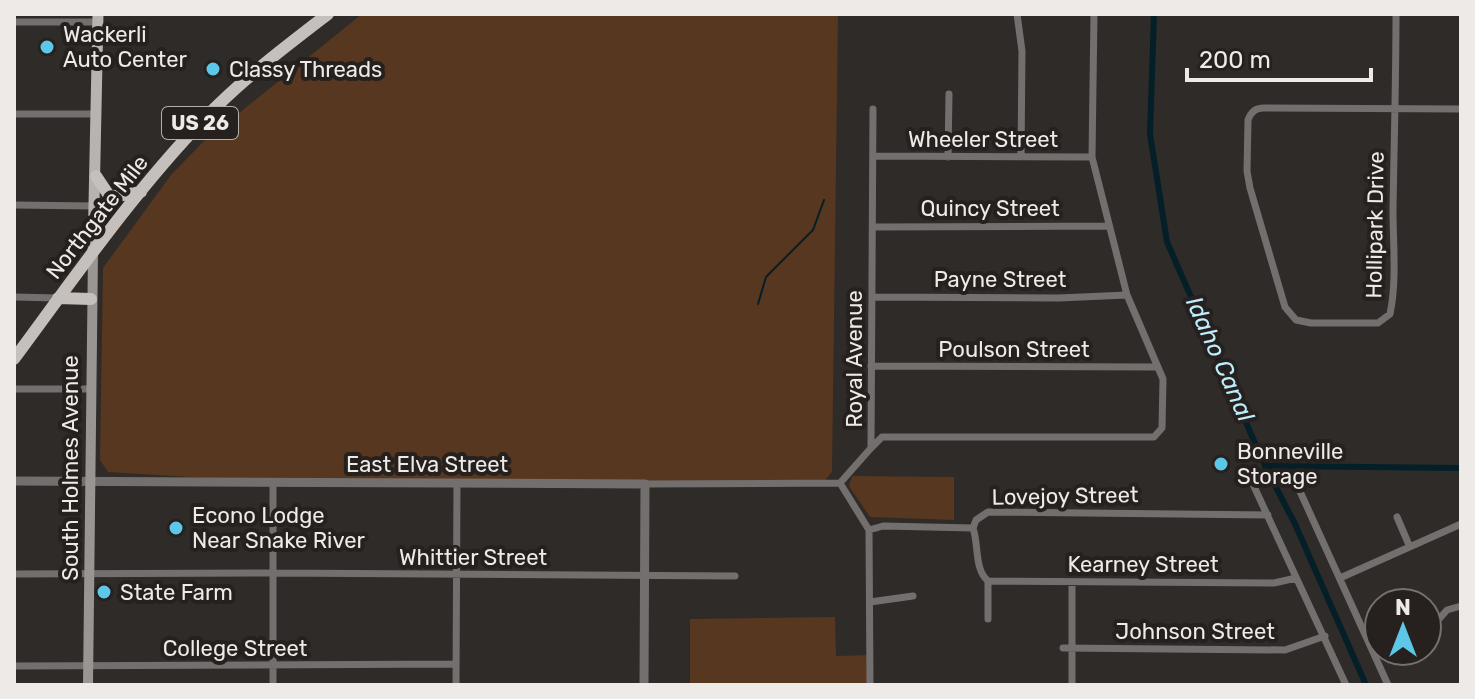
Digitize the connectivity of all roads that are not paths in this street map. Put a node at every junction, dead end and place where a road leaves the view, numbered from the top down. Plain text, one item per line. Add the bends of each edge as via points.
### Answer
1 (328, 14) edge
2 (1017, 14) edge
3 (1094, 14) edge
4 (1396, 14) edge
5 (98, 18) edge
6 (14, 22) edge
7 (949, 94) dead end
8 (1395, 108) junction
9 (873, 109) dead end
10 (1461, 109) edge
11 (14, 114) edge
12 (97, 114) junction
13 (874, 156) junction
14 (948, 157) junction
15 (1021, 157) junction
16 (1092, 157) junction
17 (96, 176) junction
18 (141, 192) junction
19 (14, 205) edge
20 (95, 206) junction
21 (1108, 226) junction
22 (873, 227) junction
23 (93, 252) junction
24 (1127, 295) junction
25 (14, 297) edge
26 (872, 297) junction
27 (58, 298) junction
28 (91, 299) junction
29 (14, 359) edge
30 (871, 366) junction
31 (1157, 367) junction
32 (14, 389) edge
33 (90, 389) junction
34 (871, 448) junction
35 (1251, 480) dead end
36 (14, 481) edge
37 (89, 481) junction
38 (273, 482) junction
39 (457, 483) junction
40 (840, 483) junction
41 (645, 484) junction
42 (1298, 487) dead end
43 (1268, 515) junction
44 (1397, 517) dead end
45 (1461, 524) edge
46 (973, 528) junction
47 (869, 530) junction
48 (1409, 545) junction
49 (273, 573) junction
50 (14, 574) edge
51 (88, 574) junction
52 (457, 574) junction
53 (643, 576) junction
54 (735, 576) dead end
55 (1296, 578) junction
56 (1340, 578) junction
57 (988, 581) junction
58 (1072, 582) junction
59 (913, 596) dead end
60 (870, 602) junction
61 (1461, 606) edge
62 (1443, 615) edge
63 (988, 619) dead end
64 (1325, 636) junction
65 (1067, 648) junction
66 (456, 664) junction
67 (14, 666) edge
68 (88, 666) junction
69 (273, 666) junction
70 (88, 685) edge
71 (273, 685) edge
72 (456, 685) edge
73 (644, 685) edge
74 (870, 685) edge
75 (1072, 685) edge
76 (1346, 685) edge
77 (1388, 685) edge

1 - 18 highway, Northgate Mile / US 26 via 210,112
2 - 15 street
3 - 16 street
4 - 8 street, Hollipark Drive
5 - 6 street
5 - 12 main road
7 - 14 street
8 - 8 street, Hollipark Drive via 1264,108 1250,114 1250,188 1285,307 1296,320 1378,323 1390,314
8 - 10 street
9 - 13 street, Royal Avenue
11 - 12 street
12 - 17 main road
13 - 14 street, Wheeler Street
13 - 22 street, Royal Avenue
14 - 15 street, Wheeler Street
15 - 16 street, Wheeler Street
16 - 21 street
17 - 18 highway via 110,197
17 - 20 main road
18 - 23 highway, Northgate Mile / US 26
19 - 20 street
20 - 23 main road
21 - 22 street, Quincy Street
21 - 24 street
22 - 26 street, Royal Avenue
23 - 27 highway, Northgate Mile / US 26
23 - 28 main road, South Holmes Avenue
24 - 26 street, Payne Street
24 - 31 street
25 - 27 street
26 - 30 street, Royal Avenue
27 - 28 highway
27 - 29 highway, Northgate Mile / US 26
28 - 33 main road, South Holmes Avenue
30 - 31 street, Poulson Street
30 - 34 street, Royal Avenue
31 - 34 street via 1163,379 1162,428 1154,437 882,437
32 - 33 street
33 - 37 main road, South Holmes Avenue
34 - 40 street, Royal Avenue
35 - 43 street
36 - 37 street, East Elva Street
37 - 38 street, East Elva Street
37 - 51 main road, South Holmes Avenue
38 - 39 street, East Elva Street
38 - 49 street
39 - 41 street, East Elva Street
39 - 52 street
40 - 41 street, East Elva Street
40 - 47 street
41 - 53 street
42 - 56 street
43 - 46 street, Lovejoy Street via 988,512
43 - 55 street
44 - 48 street
45 - 48 street
46 - 47 street, Lovejoy Street
46 - 57 street via 979,571
47 - 60 street
48 - 56 street
49 - 51 street, Whittier Street
49 - 52 street, Whittier Street
49 - 69 street
50 - 51 street, Whittier Street
51 - 68 main road, South Holmes Avenue
52 - 53 street, Whittier Street
52 - 66 street
53 - 54 street, Whittier Street
53 - 73 street
55 - 58 street, Kearney Street via 1274,583
55 - 64 street
56 - 77 street
57 - 58 street, Kearney Street
57 - 63 street
58 - 65 street
59 - 60 street
60 - 74 street
61 - 62 street
64 - 65 street, Johnson Street via 1285,650
64 - 76 street
65 - 75 street
66 - 69 street, College Street
66 - 72 street
67 - 68 street, College Street
68 - 69 street, College Street
68 - 70 main road, South Holmes Avenue
69 - 71 street

